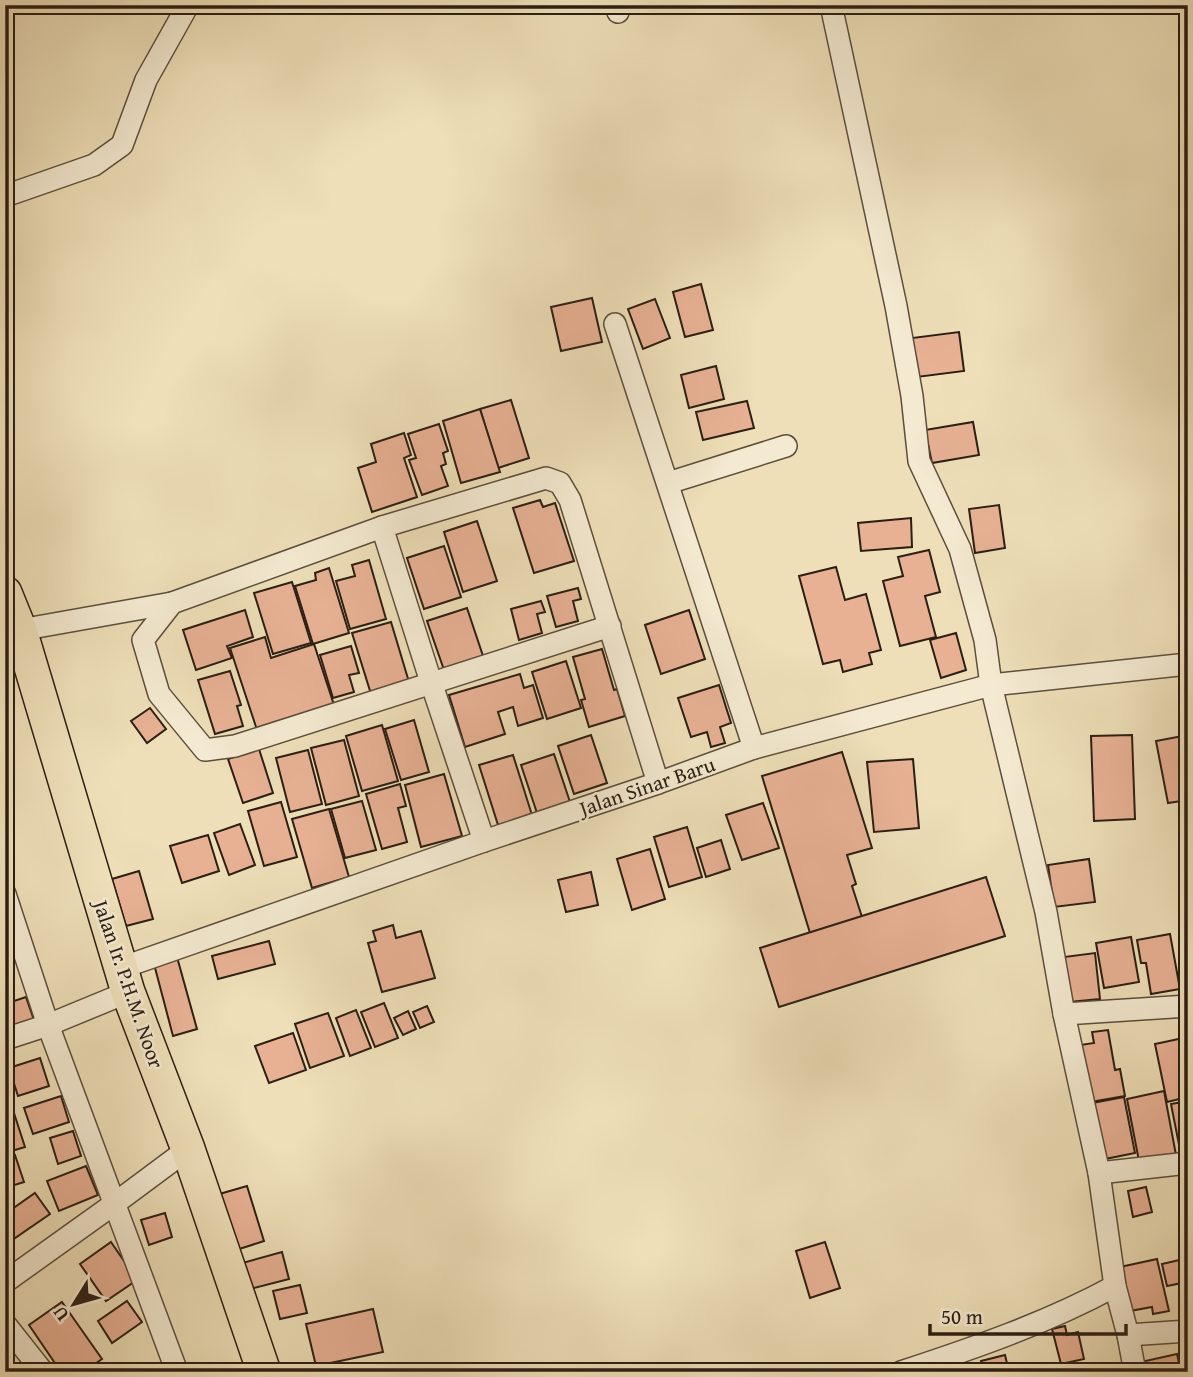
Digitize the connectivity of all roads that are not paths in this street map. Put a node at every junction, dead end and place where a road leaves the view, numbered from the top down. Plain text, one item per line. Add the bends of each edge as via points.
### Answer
1 (188, 5) edge
2 (831, 5) edge
3 (5, 196) edge
4 (615, 324) dead end
5 (786, 446) dead end
6 (668, 483) junction
7 (382, 527) junction
8 (5, 593) edge
9 (172, 603) junction
10 (610, 626) junction
11 (13, 636) edge
12 (1188, 664) edge
13 (431, 682) junction
14 (991, 685) junction
15 (754, 748) junction
16 (658, 783) junction
17 (484, 841) junction
18 (5, 894) edge
19 (124, 980) junction
20 (1188, 1006) edge
21 (1064, 1014) junction
22 (48, 1026) junction
23 (5, 1039) edge
24 (188, 1149) junction
25 (1188, 1163) edge
26 (1099, 1173) junction
27 (114, 1204) junction
28 (5, 1282) edge
29 (1115, 1286) junction
30 (5, 1324) edge
31 (1188, 1331) edge
32 (1128, 1335) junction
33 (43, 1372) edge
34 (177, 1372) edge
35 (264, 1372) edge
36 (901, 1372) edge
37 (1135, 1372) edge

1 - 3 street via 146,80 122,145 94,165
2 - 14 street via 896,306 919,461 960,549 985,640
4 - 6 street
5 - 6 street
6 - 15 street
7 - 9 street
7 - 10 street via 533,481 546,478 560,483 570,500
7 - 13 street
8 - 11 main road, Jalan Ir. P.H.M. Noor
9 - 11 street
9 - 13 street via 143,640 159,694 205,750 235,746
10 - 13 street
10 - 16 street
11 - 19 main road, Jalan Ir. P.H.M. Noor
12 - 14 street, Jalan Sinar Baru
13 - 17 street
14 - 15 street, Jalan Sinar Baru
14 - 21 street via 1046,912
15 - 16 street, Jalan Sinar Baru
16 - 17 street, Jalan Sinar Baru
17 - 19 street, Jalan Sinar Baru
18 - 22 street
19 - 22 street, Jalan Sinar Baru
19 - 24 main road, Jalan Ir. P.H.M. Noor
20 - 21 street
21 - 26 street
22 - 23 street, Jalan Sinar Baru
22 - 27 street
24 - 27 street
24 - 35 main road, Jalan Ir. P.H.M. Noor
25 - 26 street
26 - 29 street
27 - 28 street
27 - 34 street
29 - 32 street
29 - 36 street via 1042,1322
30 - 33 street
31 - 32 street
32 - 37 street

